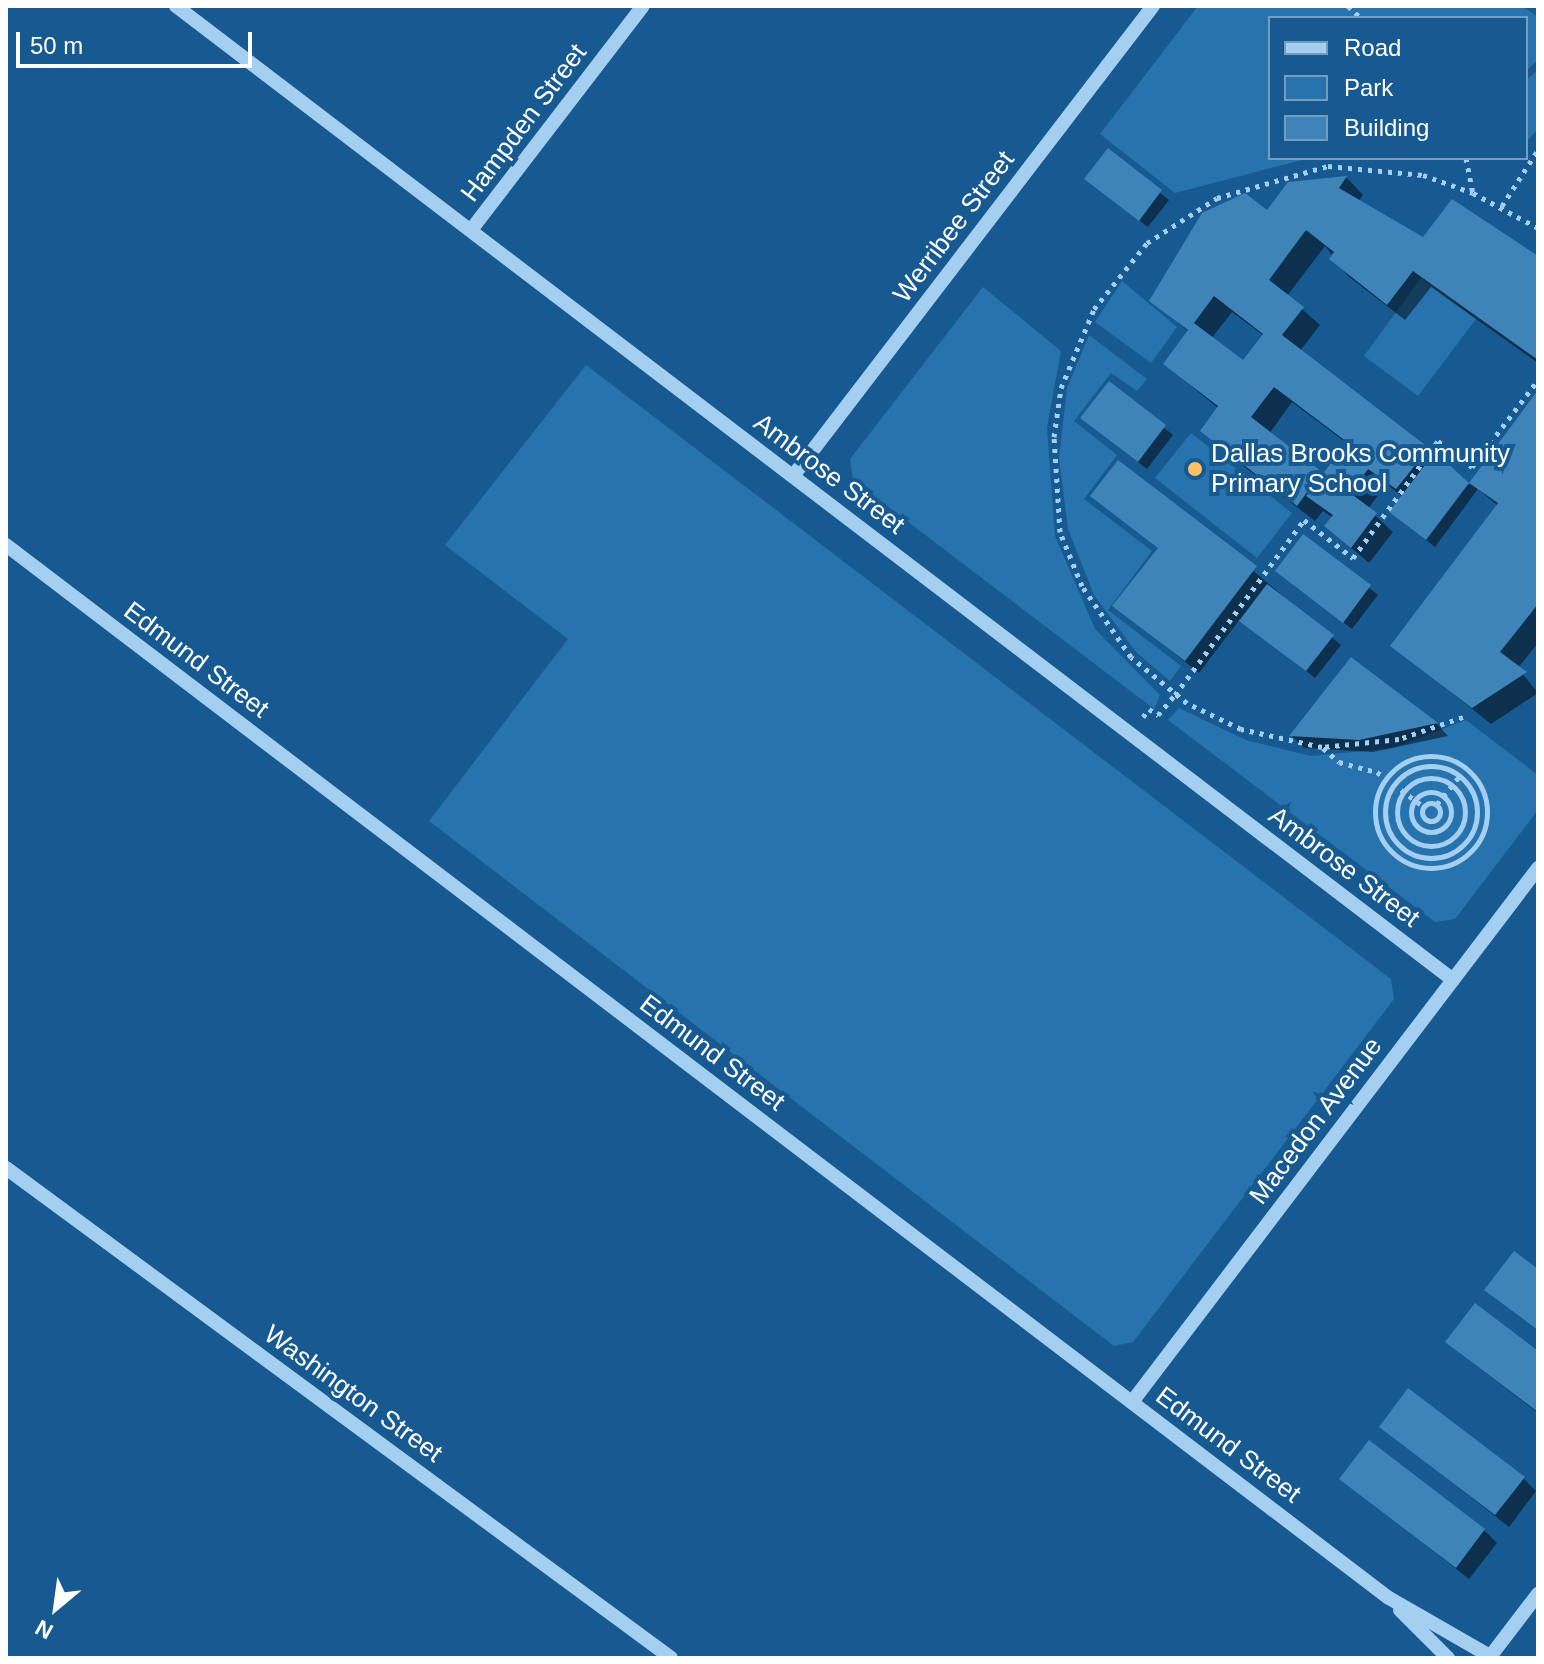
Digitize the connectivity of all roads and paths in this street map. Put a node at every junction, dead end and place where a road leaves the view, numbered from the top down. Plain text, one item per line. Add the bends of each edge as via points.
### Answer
1 (176, 6) edge
2 (643, 6) edge
3 (1153, 6) edge
4 (1538, 150) edge
5 (1466, 160) edge
6 (1473, 193) junction
7 (1502, 206) junction
8 (1538, 228) edge
9 (471, 230) junction
10 (1538, 380) edge
11 (793, 476) junction
12 (6, 545) edge
13 (1175, 695) junction
14 (1463, 717) dead end
15 (1130, 734) junction
16 (1322, 747) junction
17 (1466, 767) junction
18 (1460, 776) junction
19 (1386, 778) junction
20 (1393, 784) junction
21 (1452, 785) junction
22 (1403, 791) junction
23 (1443, 796) junction
24 (1415, 800) junction
25 (1437, 804) junction
26 (1423, 806) junction
27 (1439, 817) junction
28 (1425, 819) junction
29 (1447, 824) junction
30 (1419, 827) junction
31 (1433, 831) junction
32 (1403, 833) junction
33 (1458, 833) junction
34 (1393, 839) junction
35 (1468, 840) junction
36 (1418, 844) junction
37 (1434, 846) junction
38 (1476, 847) junction
39 (1402, 848) junction
40 (1413, 855) junction
41 (1396, 856) junction
42 (1538, 868) edge
43 (1453, 980) junction
44 (6, 1168) edge
45 (1132, 1402) junction
46 (1538, 1594) edge
47 (1389, 1598) junction
48 (1489, 1657) edge
49 (671, 1658) edge
50 (1448, 1658) edge

1 - 9 street, Ambrose Street
2 - 9 street, Hampden Street
3 - 11 street, Werribee Street
4 - 7 path
5 - 6 path
6 - 7 path
6 - 13 path via 1423,175 1328,166 1251,182 1147,243 1094,309 1061,388 1053,485 1060,532 1099,620
7 - 8 path
9 - 11 street, Ambrose Street
10 - 13 path via 1472,467 1438,441 1353,558 1304,520
11 - 15 street, Ambrose Street
12 - 45 street, Edmund Street
13 - 15 path via 1158,715 1149,709
13 - 16 path via 1241,729
14 - 16 path via 1399,739
15 - 43 street, Ambrose Street
16 - 19 path via 1339,762
17 - 18 path
17 - 19 path via 1432,755
17 - 38 path via 1488,813
18 - 20 path via 1432,765
18 - 21 path
18 - 35 path via 1478,813
19 - 20 path
19 - 41 path via 1374,815
20 - 22 path
20 - 34 path via 1384,814
21 - 22 path via 1431,777
21 - 23 path
21 - 33 path via 1466,813
22 - 24 path
22 - 32 path via 1396,814
23 - 24 path
23 - 25 path
23 - 29 path via 1450,807
24 - 26 path
24 - 30 path
25 - 26 path
25 - 27 path
26 - 28 path
27 - 28 path
27 - 29 path
28 - 30 path
29 - 31 path
30 - 31 path
31 - 37 path
32 - 34 path
32 - 36 path
33 - 35 path
33 - 37 path
34 - 39 path
35 - 38 path
35 - 40 path via 1441,858
36 - 37 path
36 - 40 path
38 - 41 path via 1443,867
39 - 40 path
39 - 41 path
42 - 43 street, Macedon Avenue
43 - 45 street, Macedon Avenue
44 - 49 street, Washington Street
45 - 47 street, Edmund Street
46 - 48 street
47 - 48 street, Edmund Street
47 - 50 street, Edmund Street

